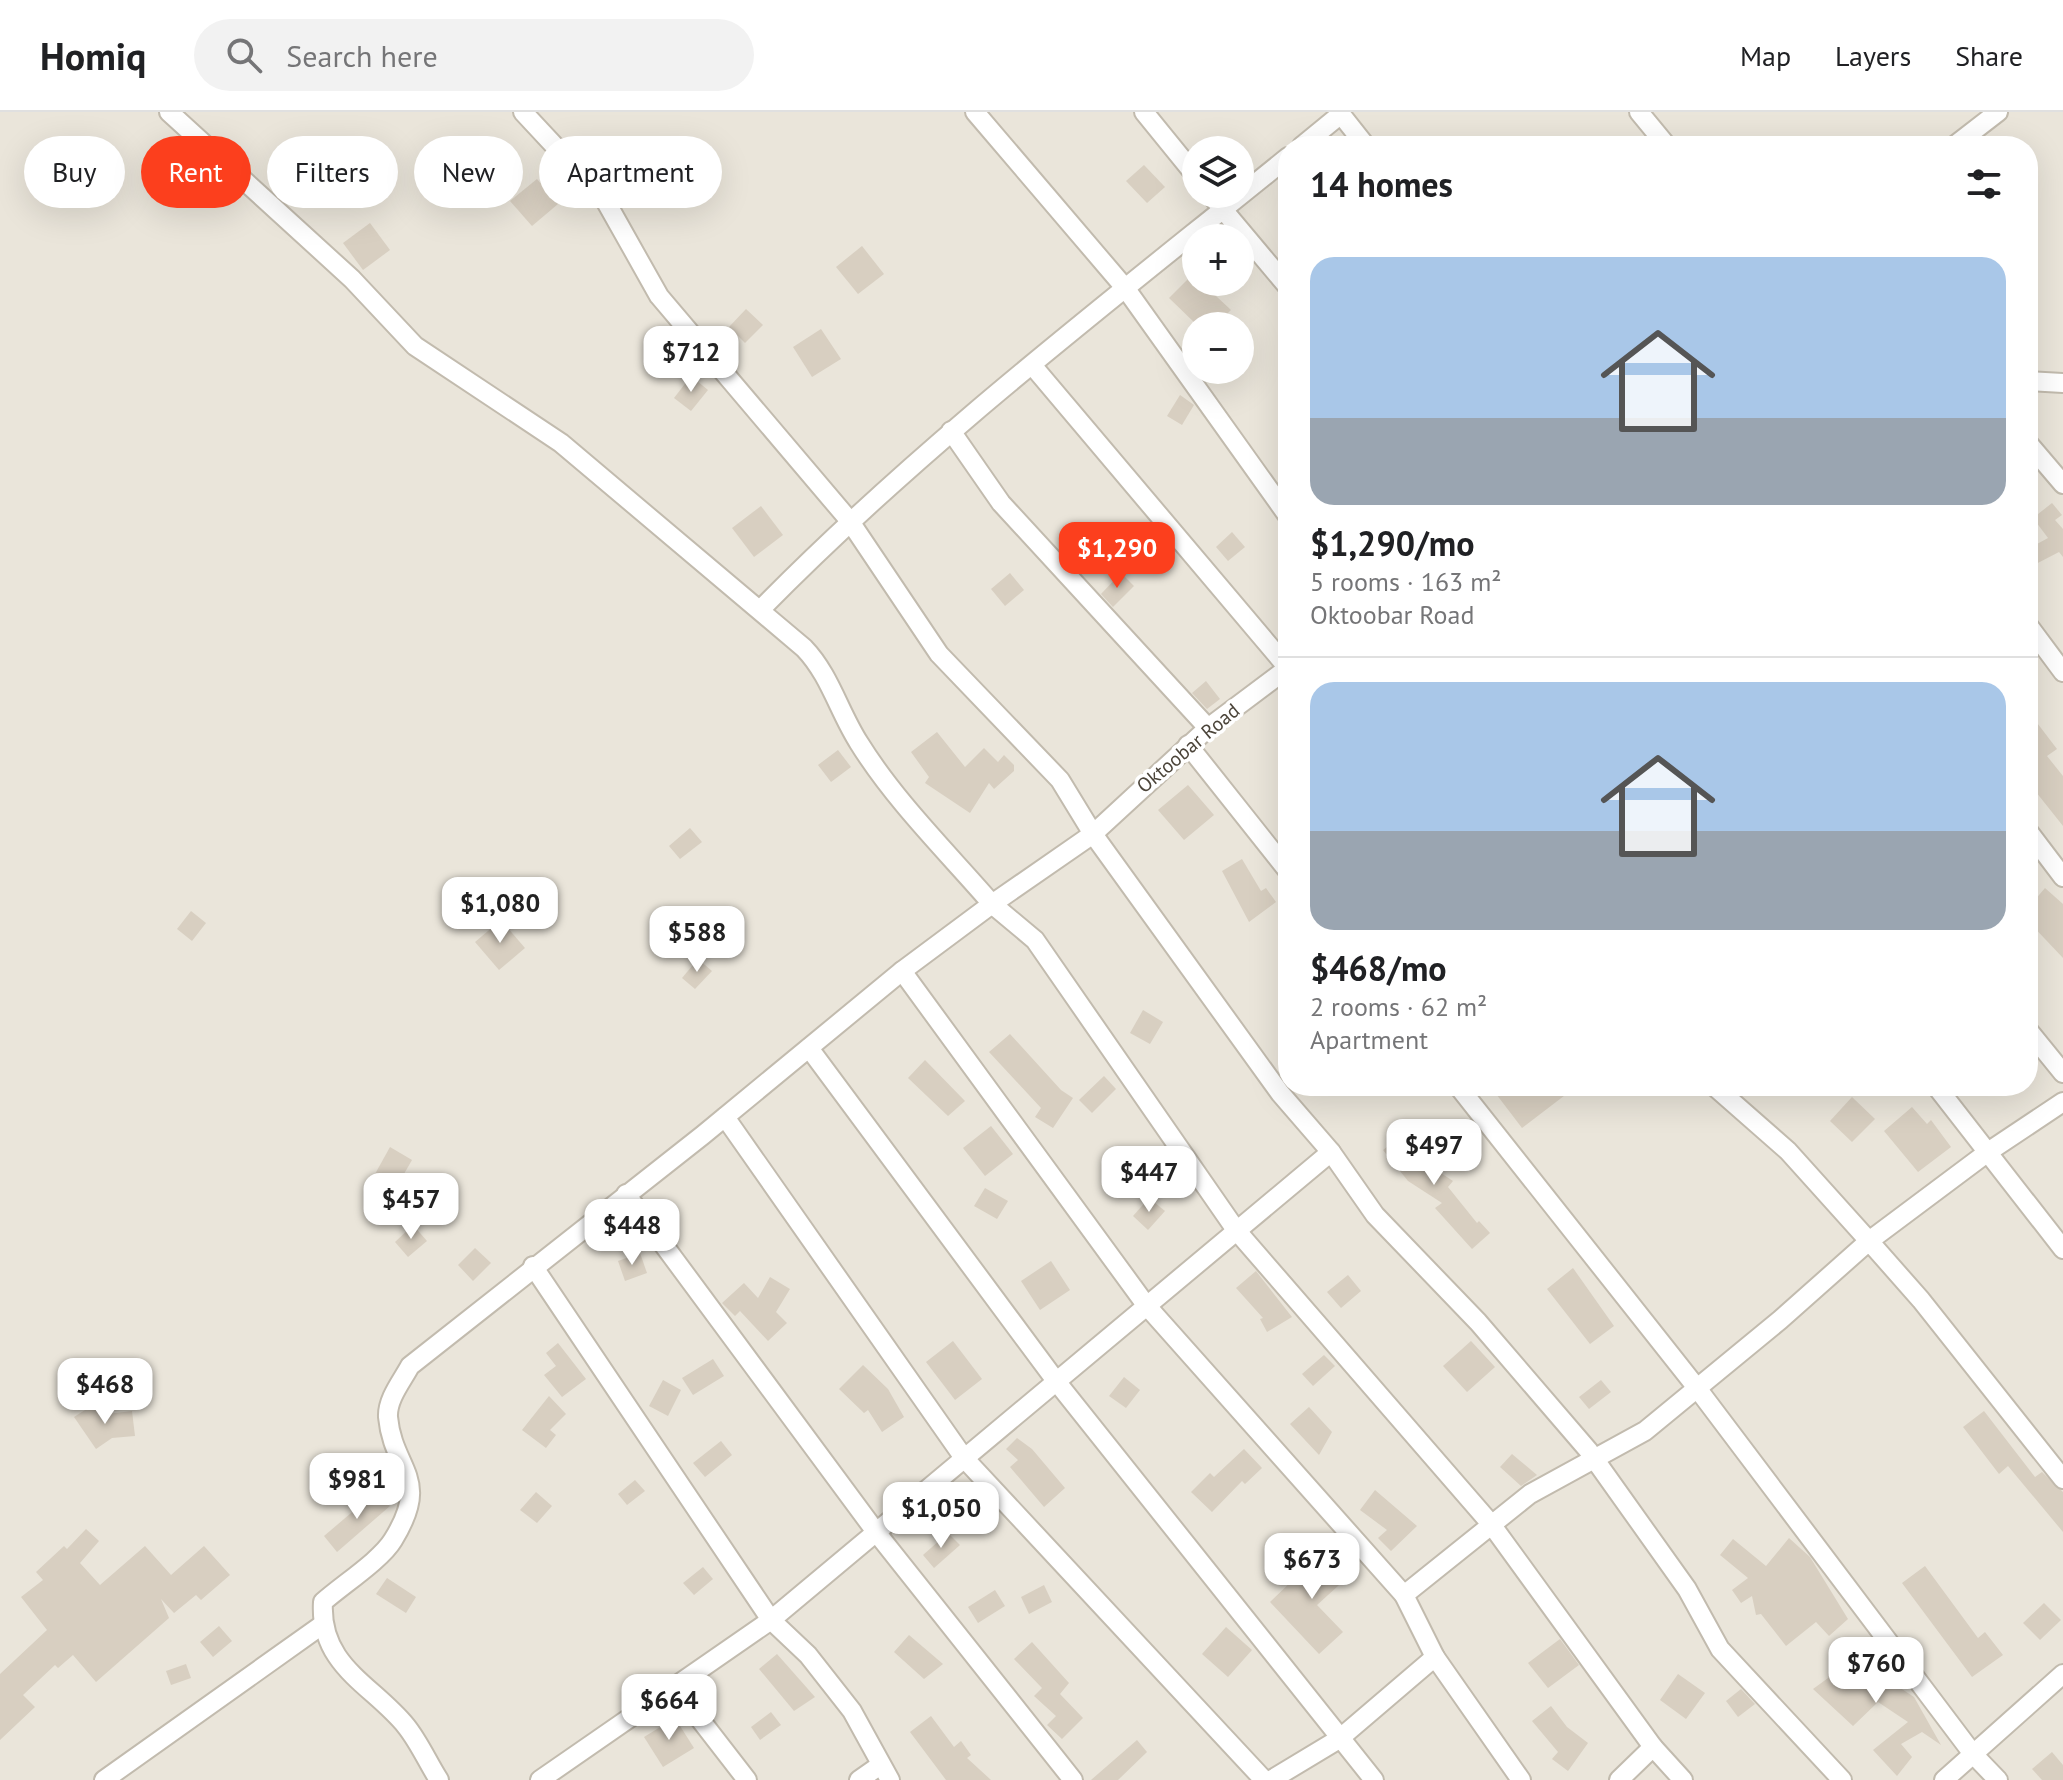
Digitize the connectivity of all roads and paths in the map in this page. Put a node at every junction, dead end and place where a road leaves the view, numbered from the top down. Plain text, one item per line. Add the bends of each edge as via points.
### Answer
1 (169, 112) edge
2 (523, 112) edge
3 (975, 112) edge
4 (1144, 112) edge
5 (1639, 112) edge
6 (1998, 112) edge
7 (1340, 113) edge
8 (1314, 136) edge
9 (1358, 136) edge
10 (1659, 136) edge
11 (1967, 136) edge
12 (1182, 159) edge
13 (1278, 165) edge
14 (1223, 210) junction
15 (1278, 275) edge
16 (1126, 289) junction
17 (1032, 365) junction
18 (2038, 382) edge
19 (2063, 383) edge
20 (951, 431) junction
21 (2038, 455) edge
22 (2063, 484) edge
23 (1278, 502) edge
24 (849, 520) junction
25 (761, 609) junction
26 (2038, 638) edge
27 (1278, 656) edge
28 (2063, 672) edge
29 (1278, 676) edge
30 (1208, 728) junction
31 (1188, 745) junction
32 (1093, 834) junction
33 (2038, 844) edge
34 (1278, 858) edge
35 (2063, 877) edge
36 (992, 904) junction
37 (902, 971) junction
38 (2038, 1042) edge
39 (809, 1048) junction
40 (2063, 1073) edge
41 (1278, 1090) edge
42 (1283, 1096) edge
43 (1466, 1096) edge
44 (1725, 1096) edge
45 (1944, 1096) edge
46 (2063, 1102) edge
47 (725, 1117) junction
48 (1331, 1152) junction
49 (1988, 1152) junction
50 (626, 1194) junction
51 (1236, 1230) junction
52 (1869, 1241) junction
53 (2063, 1249) edge
54 (533, 1266) junction
55 (1146, 1305) junction
56 (1056, 1381) junction
57 (1697, 1388) junction
58 (964, 1458) junction
59 (1594, 1459) junction
60 (2063, 1479) edge
61 (1491, 1524) junction
62 (876, 1532) junction
63 (1404, 1595) junction
64 (771, 1620) junction
65 (322, 1625) junction
66 (1435, 1657) junction
67 (2063, 1674) edge
68 (675, 1687) junction
69 (1339, 1739) junction
70 (1653, 1747) junction
71 (1973, 1754) junction
72 (884, 1773) edge
73 (104, 1780) edge
74 (439, 1780) edge
75 (540, 1780) edge
76 (747, 1780) edge
77 (859, 1780) edge
78 (1073, 1780) edge
79 (1264, 1780) edge
80 (1271, 1780) edge
81 (1374, 1780) edge
82 (1521, 1780) edge
83 (1619, 1780) edge
84 (1683, 1780) edge
85 (1842, 1780) edge
86 (1944, 1780) edge
87 (1998, 1780) edge

1 - 25 street via 352,279 415,346 561,443
2 - 24 street via 605,200 659,296
3 - 16 street
4 - 12 street
5 - 10 street
6 - 11 street
7 - 8 street
7 - 9 street
13 - 14 street
14 - 15 street
14 - 16 street
16 - 17 street
16 - 23 street
17 - 20 street
17 - 27 street
18 - 19 street
20 - 24 street
20 - 30 street via 1001,503
21 - 22 street
24 - 25 street
24 - 32 street via 939,654 1060,780
25 - 36 street via 819,664 859,743
26 - 28 street
29 - 30 street, Oktoobar Road
30 - 31 street, Oktoobar Road
31 - 32 street, Oktoobar Road
31 - 34 street
32 - 36 street, Oktoobar Road
32 - 41 street
33 - 35 street
36 - 37 street, Oktoobar Road
36 - 51 street via 1035,940
37 - 39 street, Oktoobar Road
37 - 55 street
38 - 40 street
39 - 47 street, Oktoobar Road
39 - 56 street
42 - 48 street
43 - 57 street
44 - 52 street via 1788,1151
45 - 49 street
46 - 49 street
47 - 50 street, Oktoobar Road
47 - 58 street
48 - 51 street
48 - 59 street via 1375,1215 1478,1322
49 - 52 street
49 - 53 street
50 - 54 street, Oktoobar Road
50 - 62 street
51 - 55 street
51 - 61 street
52 - 57 street
52 - 60 street
54 - 64 street
54 - 65 street, Oktoobar Road via 410,1366 388,1417 410,1478 410,1501 392,1543 323,1602
55 - 56 street
55 - 63 street
56 - 58 street
56 - 69 street
57 - 59 street via 1645,1431
57 - 71 street
58 - 62 street
58 - 79 street
59 - 61 street via 1530,1494
59 - 85 street via 1687,1589 1720,1649
61 - 63 street
61 - 70 street
62 - 64 street
62 - 78 street
63 - 66 street
64 - 68 street
64 - 72 street via 808,1655 852,1711
65 - 73 street
65 - 74 street via 351,1677 406,1726
66 - 69 street
66 - 82 street
67 - 71 street
68 - 75 street
68 - 76 street
69 - 80 street
69 - 81 street
70 - 83 street
70 - 84 street
71 - 86 street
71 - 87 street
72 - 77 street

